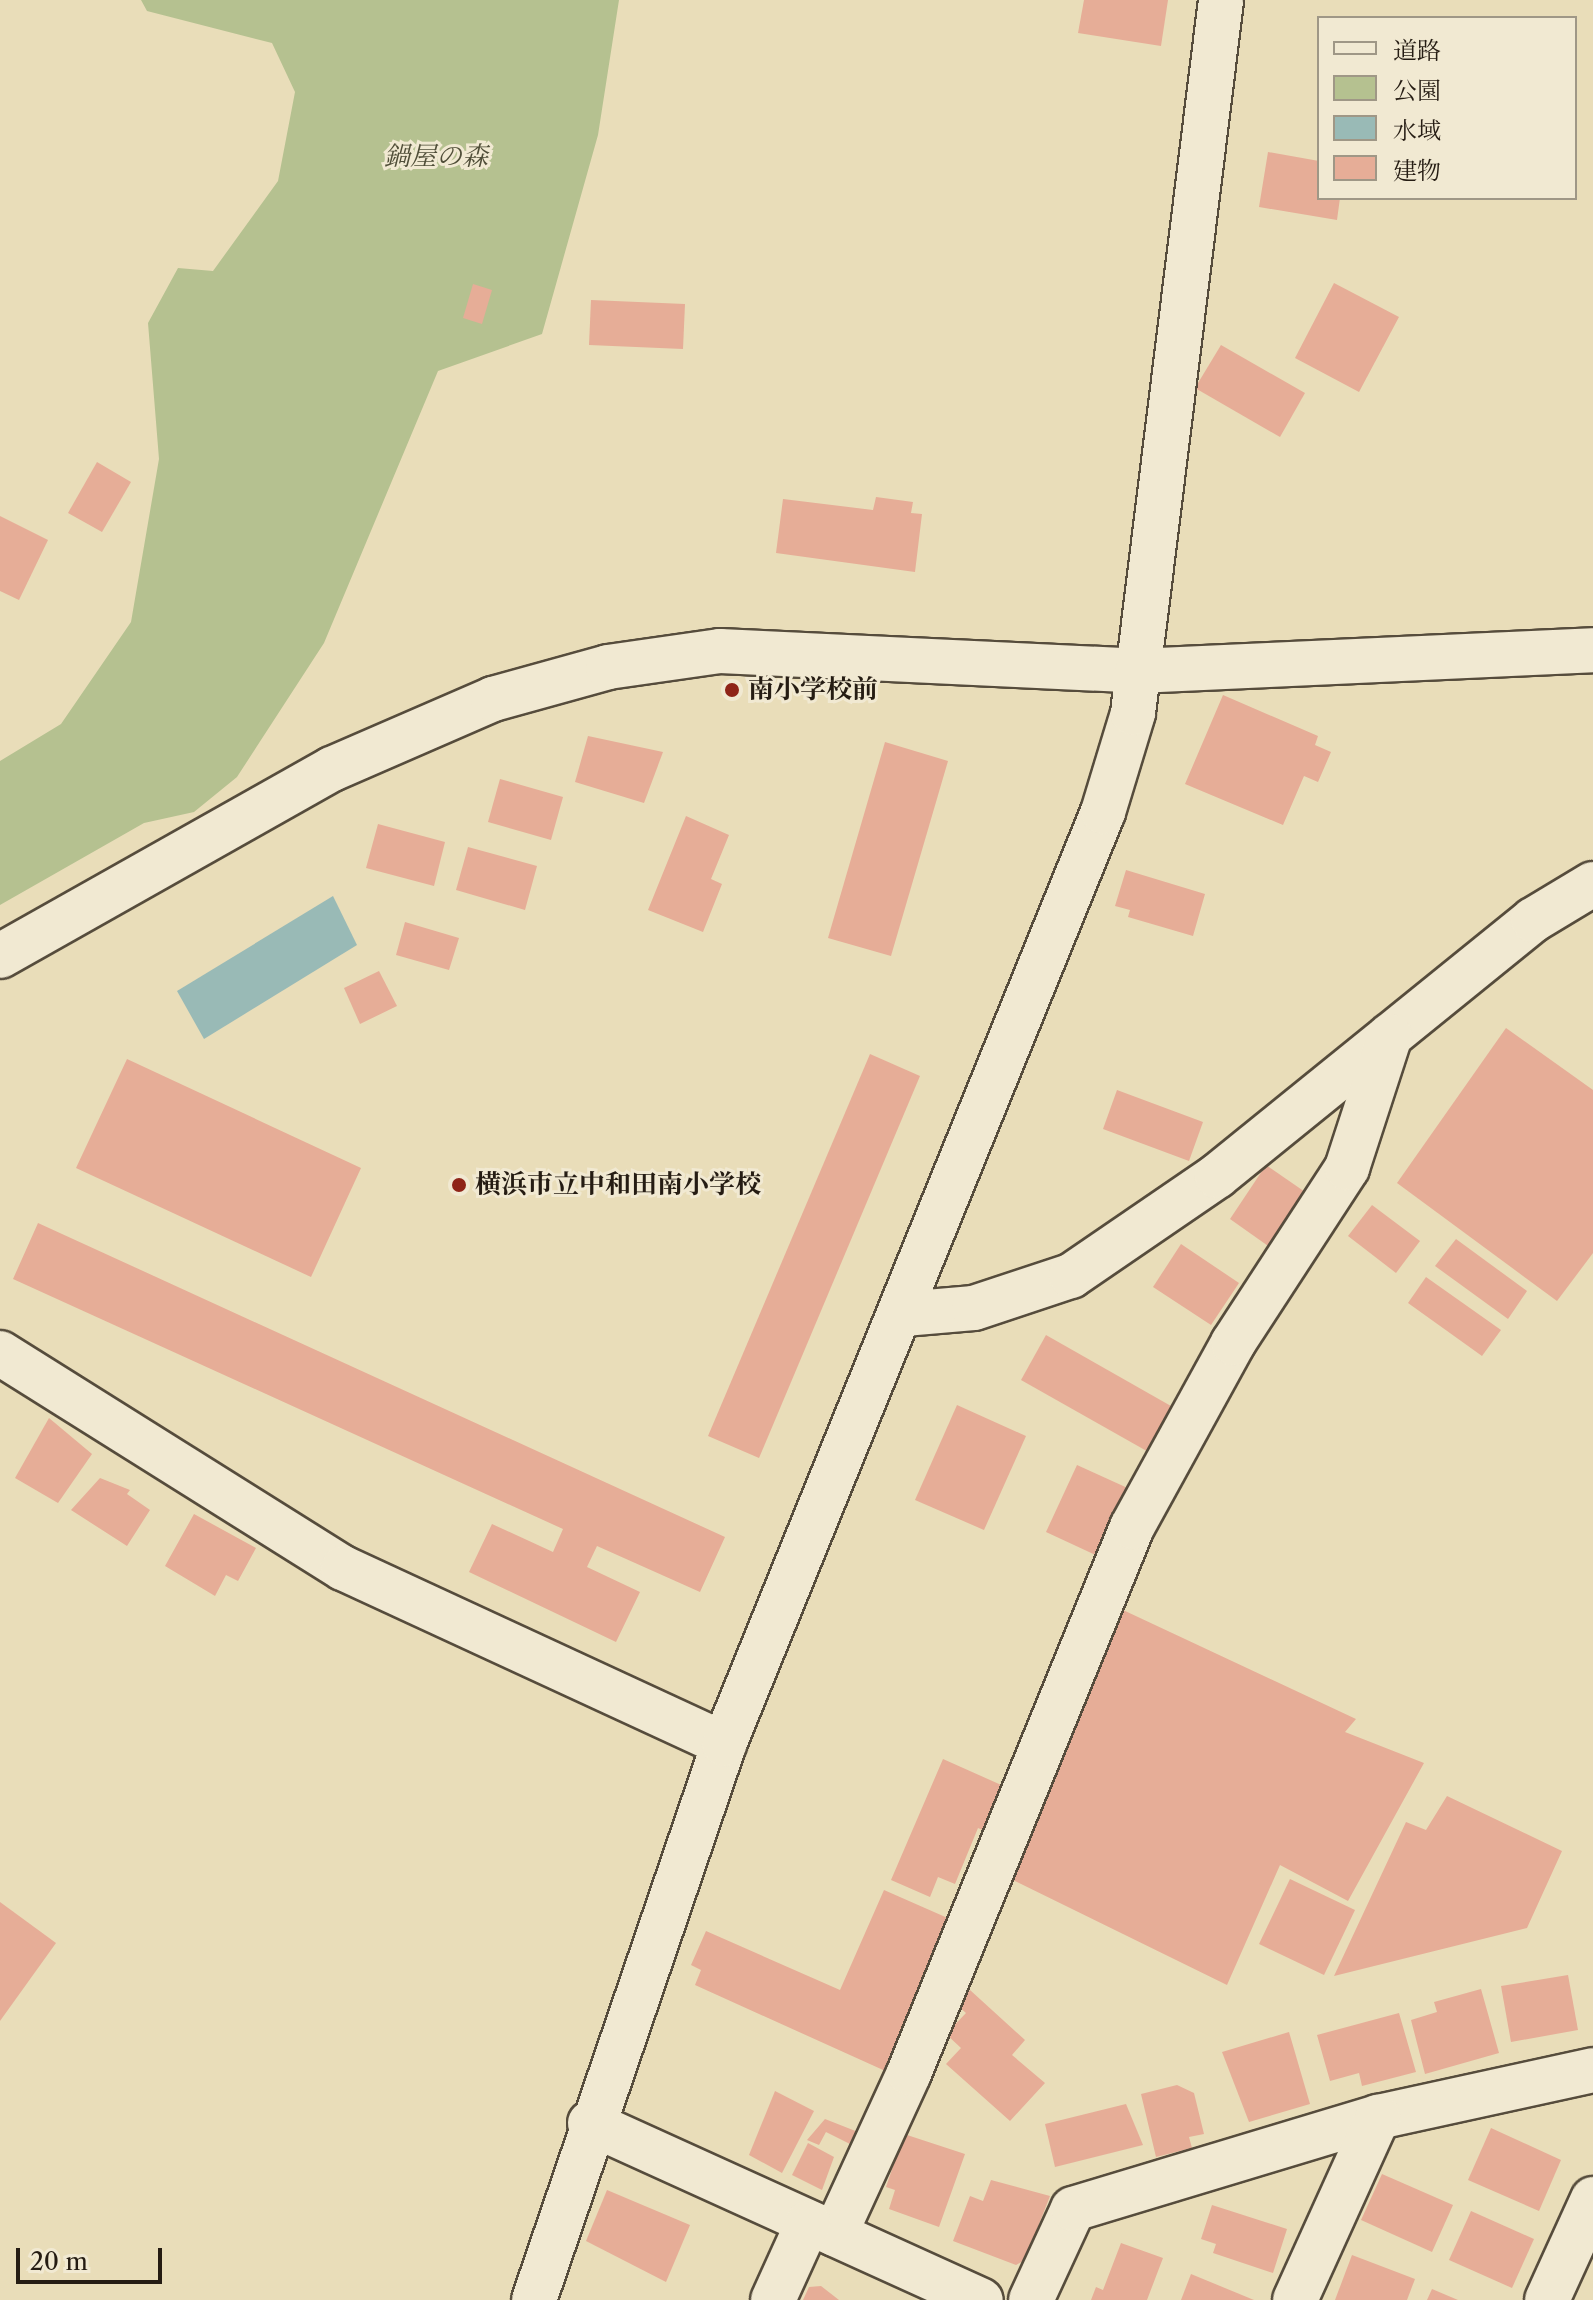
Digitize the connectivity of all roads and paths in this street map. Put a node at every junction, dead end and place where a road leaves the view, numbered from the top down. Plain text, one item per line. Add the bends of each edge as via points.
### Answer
1 (1221, 0) edge
2 (1593, 650) edge
3 (1137, 671) junction
4 (1593, 884) edge
5 (0, 956) edge
6 (1390, 1036) junction
7 (904, 1314) junction
8 (0, 1353) edge
9 (724, 1744) junction
10 (1593, 2070) edge
11 (1378, 2117) junction
12 (590, 2123) junction
13 (1593, 2199) edge
14 (821, 2228) junction
15 (534, 2300) edge
16 (773, 2300) edge
17 (981, 2300) edge
18 (1031, 2300) edge
19 (1295, 2300) edge
20 (1547, 2300) edge

1 - 3 street
2 - 3 street
3 - 5 street via 809,650 720,651 608,667 493,699 332,769
3 - 7 street via 1133,713 1103,812
4 - 6 street via 1533,920
6 - 7 street via 1217,1176 1071,1276 974,1308
6 - 14 street via 1347,1168 1233,1343 1132,1527 971,1908 909,2073
7 - 9 street
8 - 9 street via 343,1568
9 - 12 street
10 - 11 street
11 - 18 street via 1073,2209
11 - 19 street
12 - 14 street
12 - 15 street
13 - 20 street
14 - 16 street
14 - 17 street

